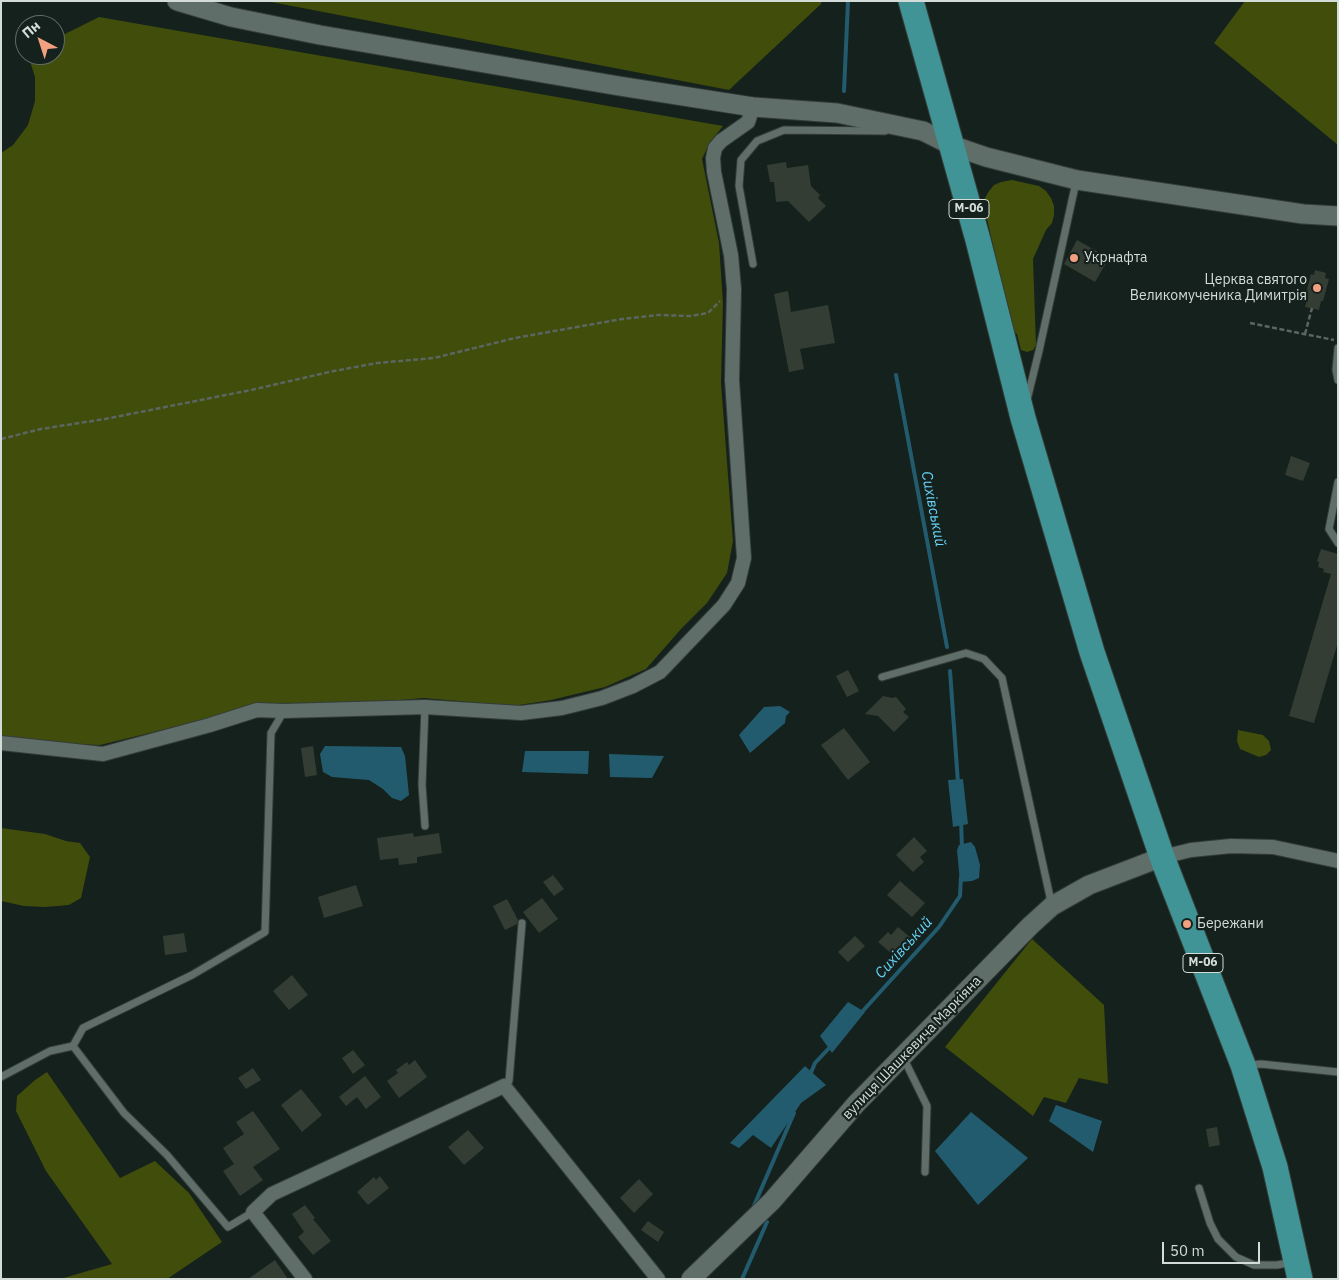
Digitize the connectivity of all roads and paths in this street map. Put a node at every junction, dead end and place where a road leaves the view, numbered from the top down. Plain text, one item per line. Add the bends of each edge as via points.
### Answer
1 (177, 1) edge
2 (911, 1) edge
3 (753, 107) junction
4 (923, 131) junction
5 (951, 145) junction
6 (1077, 180) junction
7 (1338, 216) edge
8 (752, 264) dead end
9 (734, 289) junction
10 (1312, 308) dead end
11 (1250, 323) dead end
12 (1305, 334) junction
13 (1338, 340) edge
14 (1338, 348) edge
15 (1338, 380) edge
16 (1022, 418) junction
17 (1, 439) edge
18 (1338, 482) edge
19 (1338, 543) edge
20 (882, 677) dead end
21 (425, 707) junction
22 (284, 711) junction
23 (1, 743) edge
24 (425, 826) dead end
25 (1162, 857) junction
26 (1338, 861) edge
27 (1052, 906) junction
28 (522, 923) dead end
29 (73, 1046) junction
30 (903, 1057) junction
31 (1243, 1065) junction
32 (1338, 1072) edge
33 (1, 1077) edge
34 (504, 1086) junction
35 (925, 1172) dead end
36 (1199, 1188) dead end
37 (253, 1212) junction
38 (1298, 1270) edge
39 (306, 1279) edge
40 (658, 1279) edge
41 (691, 1279) edge

1 - 3 street via 231,17 320,35
2 - 5 highway, М-06
3 - 4 street via 837,113
3 - 9 street via 748,122 721,141 713,158 732,255
4 - 5 street
4 - 8 lane via 784,130 757,141 741,160 739,186
5 - 6 street via 986,158
5 - 16 highway, М-06
6 - 7 street via 1304,214
6 - 16 lane
9 - 17 path via 708,313 622,319 515,338 434,358 377,363
9 - 21 street via 732,380 744,558 738,583 724,605 660,672 602,698 562,708 521,713
10 - 12 path
11 - 12 path
12 - 13 path
14 - 15 lane
16 - 25 highway, М-06 via 1092,652
18 - 19 lane via 1329,529
20 - 27 lane via 966,653 984,659 1002,678
21 - 22 street
21 - 24 lane via 422,784
22 - 23 street via 257,710 103,754
22 - 29 lane via 271,734 265,932 192,975 83,1028
25 - 26 street via 1230,846 1273,847
25 - 27 street, вулиця Шашкевича Маркіяна via 1089,885
25 - 31 highway, М-06
27 - 30 street, вулиця Шашкевича Маркіяна
28 - 34 lane via 509,1081
29 - 33 lane via 50,1051
29 - 37 lane via 124,1113 167,1155 228,1227
30 - 35 lane via 927,1106
30 - 41 street, вулиця Шашкевича Маркіяна via 856,1104 772,1201
31 - 32 lane
31 - 38 highway, М-06 via 1275,1167
34 - 37 street via 272,1194
34 - 40 street
36 - 38 lane via 1218,1239 1236,1257 1254,1265
37 - 39 street

